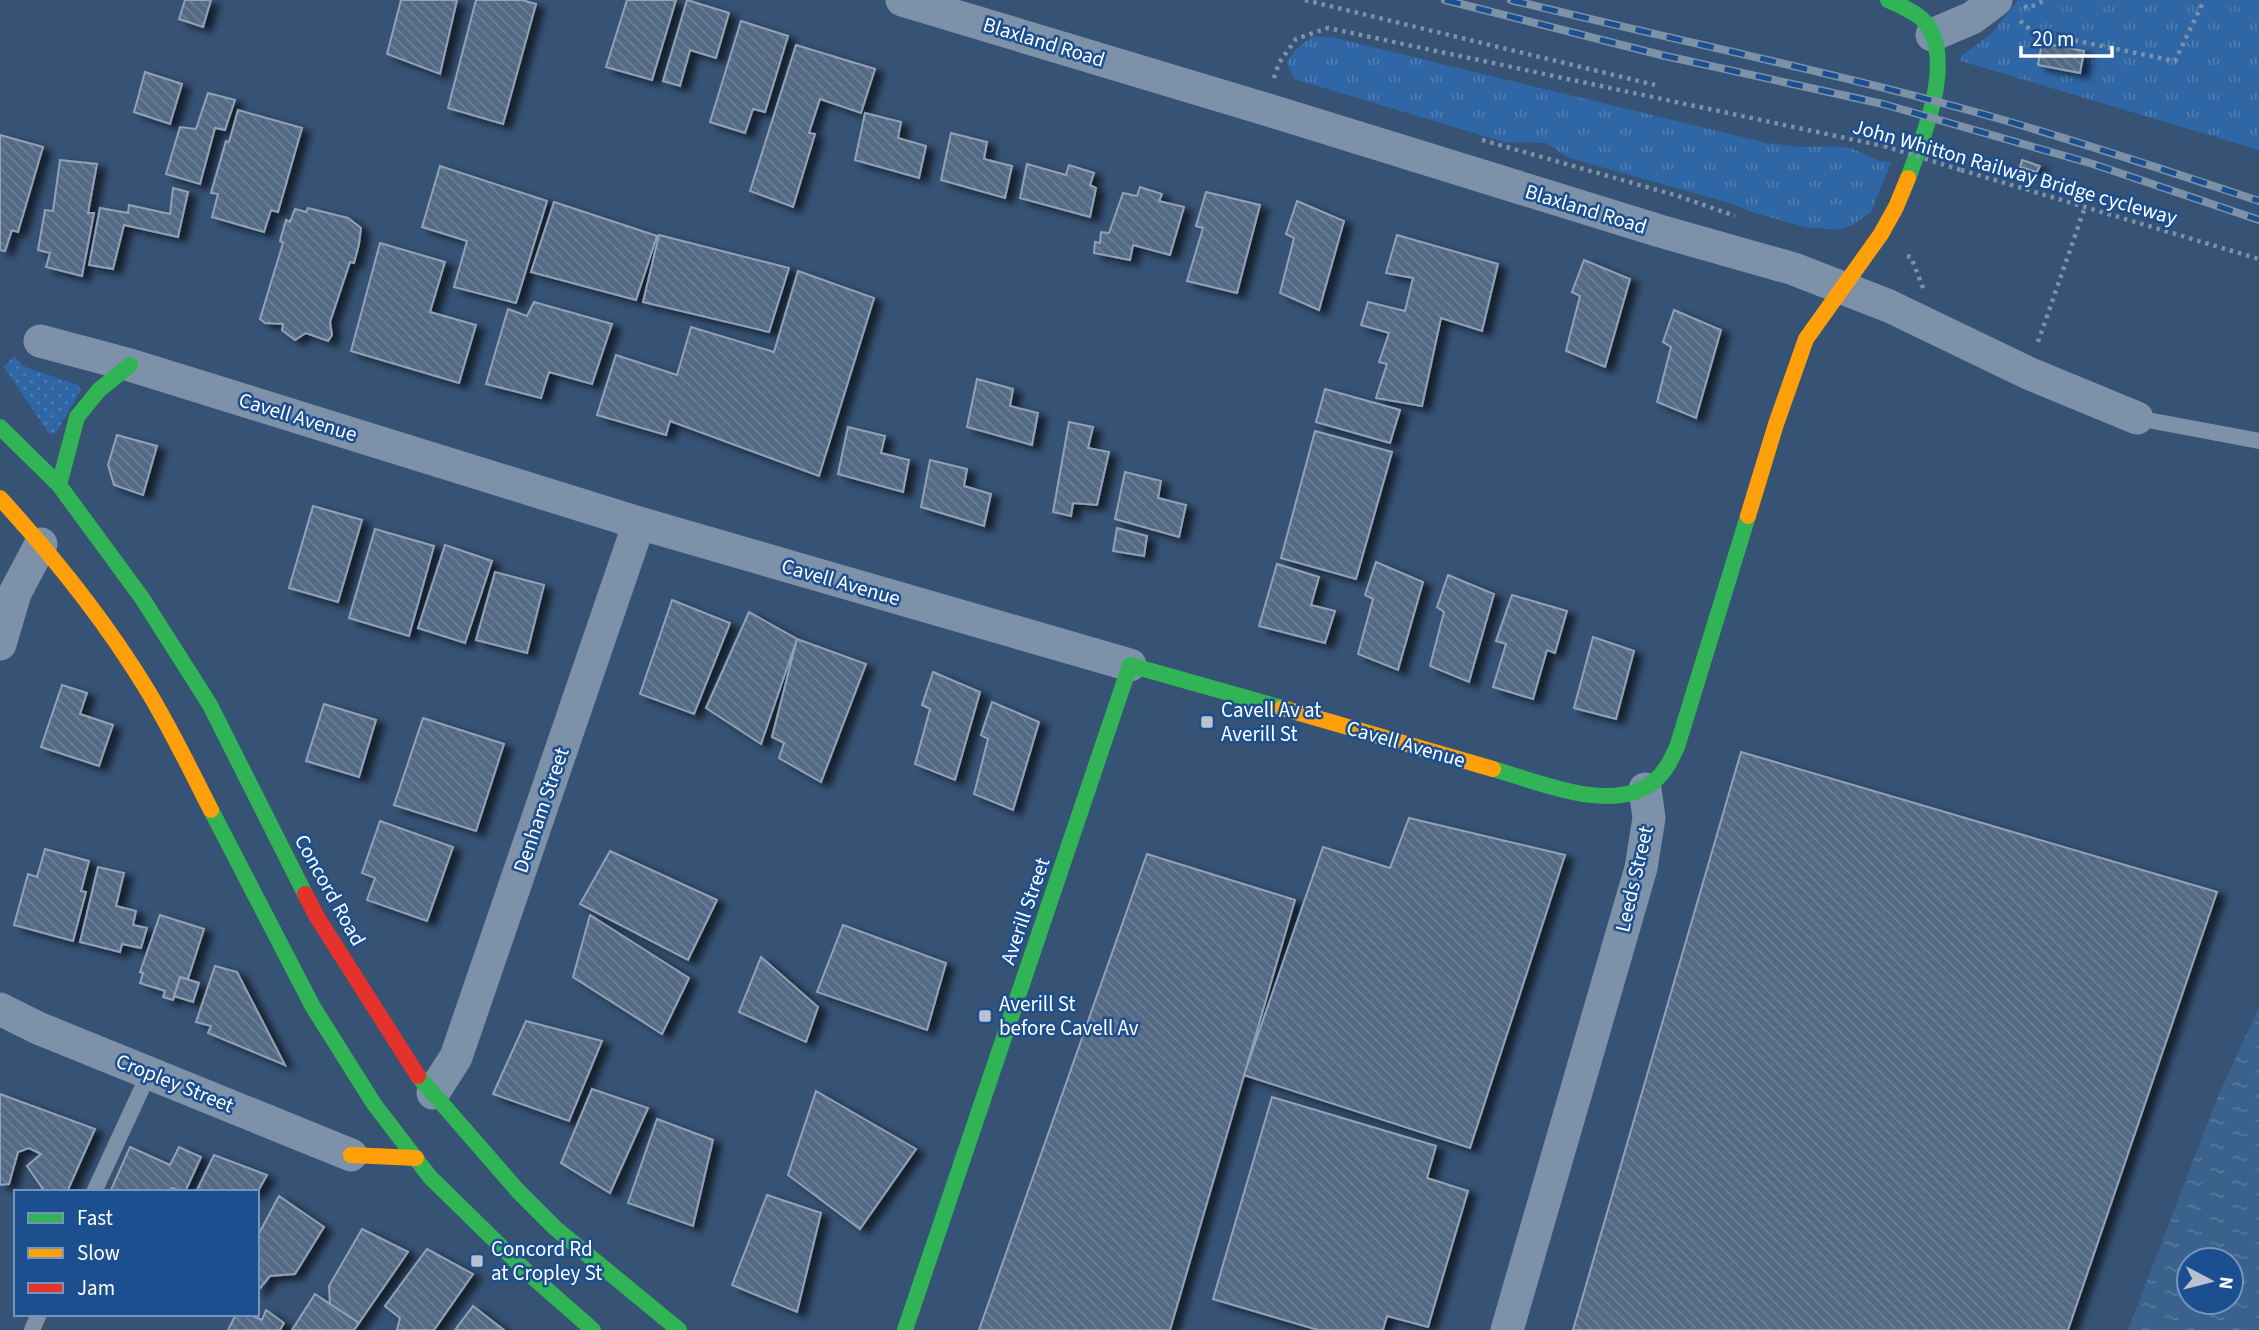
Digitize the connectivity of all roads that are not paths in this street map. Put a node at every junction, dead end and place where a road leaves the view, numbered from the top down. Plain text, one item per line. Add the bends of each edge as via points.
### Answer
1 (902, 0) edge
2 (1888, 0) edge
3 (1993, 3) edge
4 (1932, 35) junction
5 (1843, 287) junction
6 (40, 341) dead end
7 (130, 365) junction
8 (2137, 418) joint
9 (0, 427) edge
10 (2259, 441) edge
11 (59, 485) junction
12 (0, 498) edge
13 (639, 523) junction
14 (41, 544) junction
15 (0, 644) edge
16 (1130, 665) junction
17 (1645, 789) junction
18 (0, 1009) edge
19 (149, 1073) junction
20 (433, 1093) junction
21 (351, 1154) joint
22 (415, 1158) junction
23 (95, 1190) edge
24 (593, 1330) edge
25 (679, 1330) edge
26 (905, 1330) edge
27 (1507, 1330) edge

1 - 5 street, Blaxland Road
2 - 4 main road via 1923,20
3 - 4 street via 1972,18
4 - 5 main road via 1938,77 1923,139 1896,207
5 - 8 street, Blaxland Road
5 - 17 main road via 1806,339 1745,519 1677,747 1664,774
6 - 7 street, Cavell Avenue
7 - 11 main road via 99,390 77,417
7 - 13 street, Cavell Avenue
8 - 10 lane, Blaxland Road
9 - 11 main road, Concord Road
11 - 20 main road, Concord Road via 142,598 210,705 317,917
12 - 14 main road
13 - 16 street, Cavell Avenue
13 - 20 street, Denham Street via 456,1057
14 - 15 street via 15,593
14 - 22 main road via 138,672 313,1007 374,1104
16 - 17 main road, Cavell Avenue via 1589,796 1619,796
16 - 26 main road, Averill Street
17 - 27 street, Leeds Street via 1649,818 1641,868
18 - 19 street, Cropley Street
19 - 21 street, Cropley Street
19 - 23 lane
20 - 25 main road, Concord Road via 555,1228
21 - 22 main road
22 - 24 main road via 527,1272

